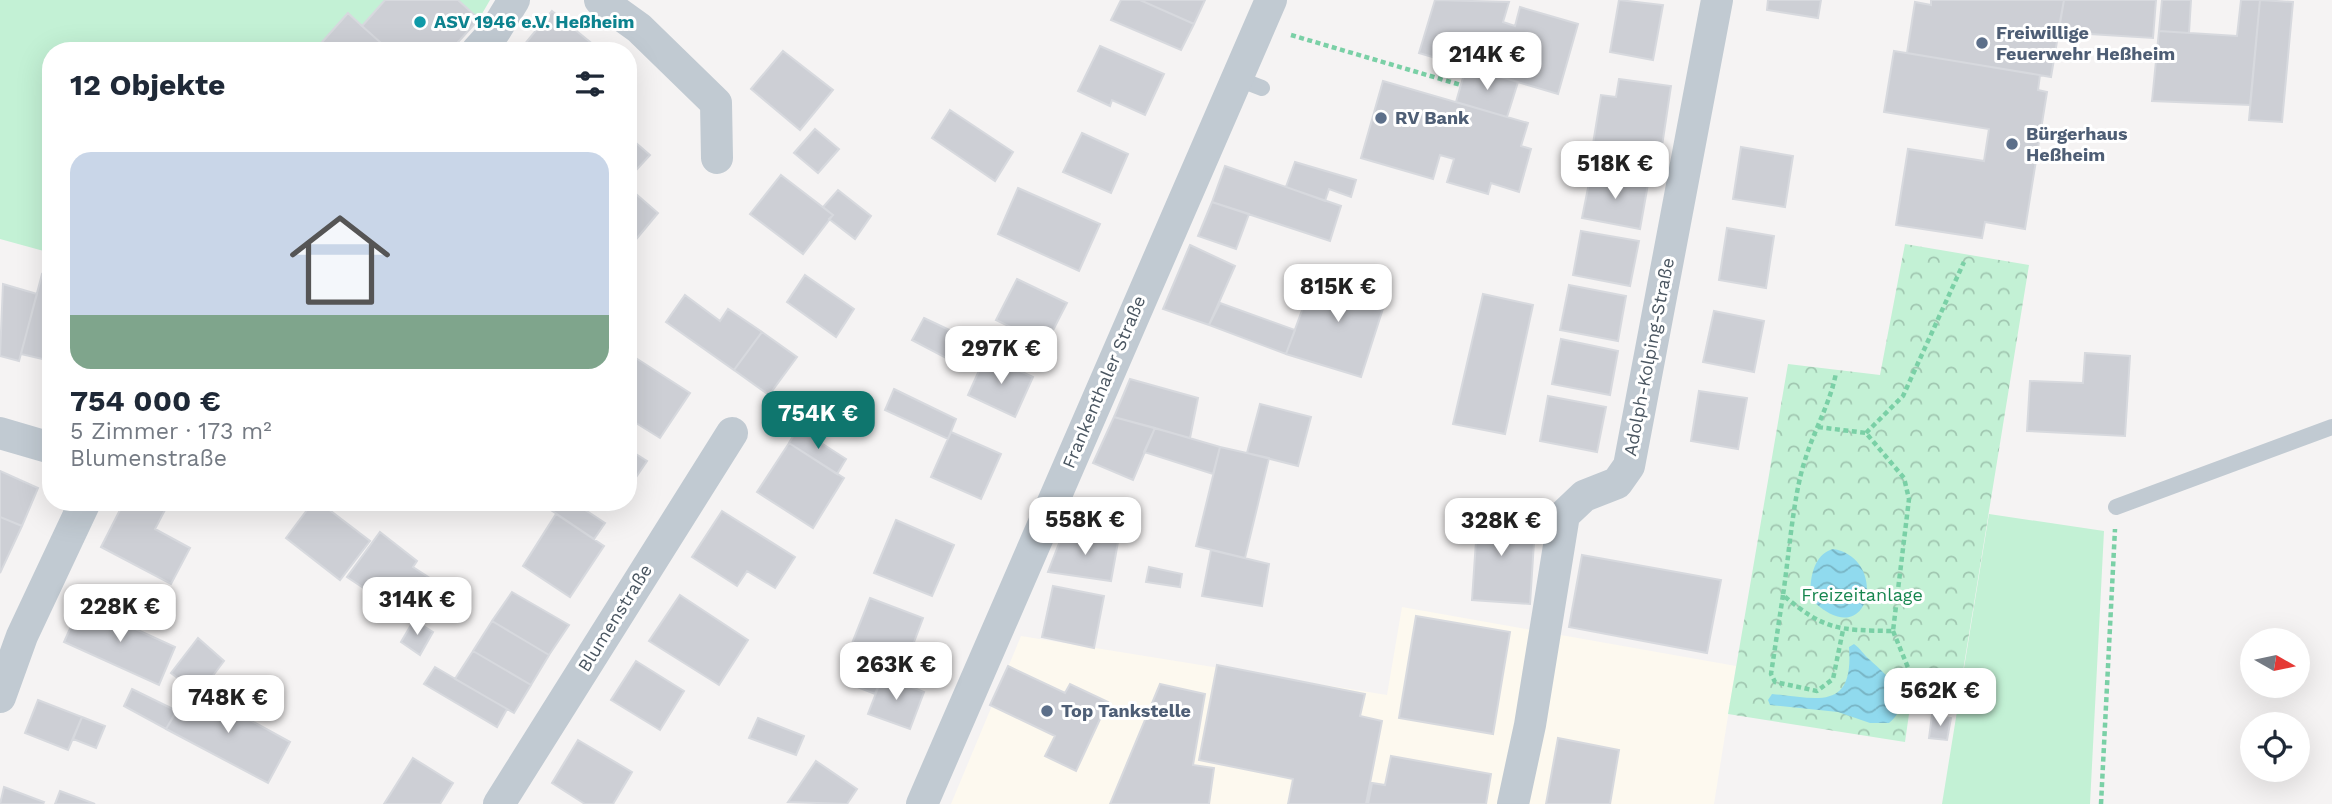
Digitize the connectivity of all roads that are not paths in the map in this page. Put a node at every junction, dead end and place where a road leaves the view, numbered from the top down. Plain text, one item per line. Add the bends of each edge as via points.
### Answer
1 (514, 0) edge
2 (600, 0) edge
3 (1717, 0) edge
4 (1265, 13) edge
5 (486, 42) edge
6 (717, 158) dead end
7 (2332, 426) edge
8 (0, 433) edge
9 (732, 433) dead end
10 (42, 445) edge
11 (2116, 507) road end
12 (81, 511) edge
13 (0, 697) edge
14 (499, 804) edge
15 (922, 804) edge
16 (1513, 804) edge

1 - 5 street
2 - 6 street via 639,28 716,103
3 - 16 street, Adolph-Kolping-Straße via 1629,466 1617,483 1584,496 1563,515
4 - 15 street, Frankenthaler Straße via 1249,83
7 - 11 lane
8 - 10 street
9 - 14 street, Blumenstraße
12 - 13 street via 22,636

